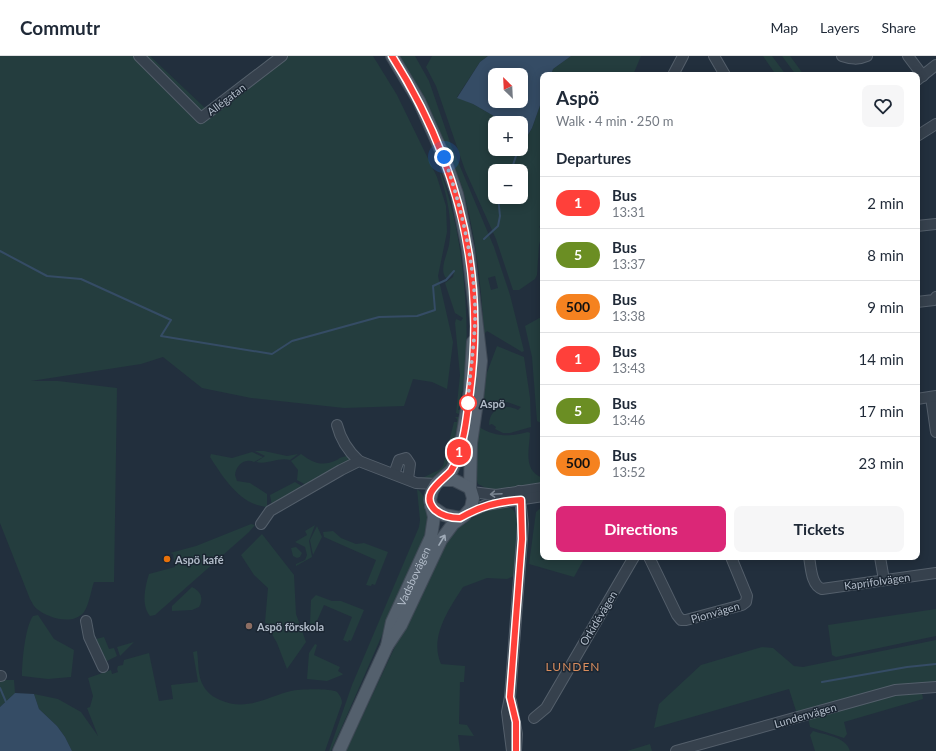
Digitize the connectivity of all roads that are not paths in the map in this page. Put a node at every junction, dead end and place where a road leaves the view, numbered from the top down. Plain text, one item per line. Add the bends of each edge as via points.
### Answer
1 (139, 56) edge
2 (282, 56) edge
3 (392, 56) edge
4 (682, 56) edge
5 (714, 56) edge
6 (842, 56) edge
7 (867, 56) edge
8 (908, 56) edge
9 (936, 66) edge
10 (674, 72) edge
11 (723, 72) edge
12 (917, 72) edge
13 (920, 78) edge
14 (936, 124) edge
15 (920, 134) edge
16 (936, 224) edge
17 (920, 226) edge
18 (935, 299) edge
19 (920, 302) edge
20 (475, 321) junction
21 (934, 397) edge
22 (920, 399) edge
23 (337, 425) dead end
24 (936, 432) edge
25 (359, 461) junction
26 (394, 474) junction
27 (412, 481) junction
28 (438, 482) junction
29 (540, 489) edge
30 (471, 490) junction
31 (520, 495) junction
32 (540, 496) edge
33 (431, 502) junction
34 (463, 516) junction
35 (261, 524) dead end
36 (632, 560) edge
37 (650, 560) edge
38 (732, 560) edge
39 (810, 560) edge
40 (881, 560) edge
41 (936, 573) edge
42 (884, 580) junction
43 (86, 620) dead end
44 (387, 646) junction
45 (103, 667) dead end
46 (936, 687) edge
47 (510, 697) junction
48 (534, 718) dead end
49 (339, 751) edge
50 (512, 751) edge
51 (516, 751) edge
52 (676, 751) edge

1 - 2 street, Allégatan via 201,118
3 - 20 main road via 429,121 452,177 468,249
4 - 10 street
5 - 11 street
6 - 7 street via 861,59
8 - 12 street
9 - 13 street
14 - 15 street
16 - 17 street
18 - 19 street
20 - 28 main road via 470,391 460,451 452,470
20 - 30 main road via 481,361 471,443
21 - 22 street
21 - 24 street
23 - 25 street via 348,451
25 - 26 street
25 - 35 street via 270,511
26 - 27 street
26 - 27 street via 399,460 406,458 410,461
27 - 28 street
27 - 33 street
28 - 30 main road via 454,480
28 - 33 main road via 432,491
29 - 31 street
31 -> 30 street via 496,495
30 - 34 main road via 472,502
31 - 32 street
31 - 34 street via 486,505
31 - 47 street via 522,539
33 - 34 main road via 444,516
33 - 44 main road, Vadsbovägen via 434,517 431,537 392,622
44 -> 34 main road, Vadsbovägen via 401,625 442,540 453,524
36 - 48 street, Orkidévägen via 546,708
37 - 38 street, Pionvägen via 681,620 746,602 747,596
39 - 42 street, Kaprifolvägen via 814,582 822,589
40 - 42 street
41 - 42 street, Kaprifolvägen
43 - 45 street via 89,637
44 - 49 main road, Vadsbovägen
46 - 52 street, Lundenvägen via 895,690
47 - 50 street via 507,712
47 - 51 street via 516,722

